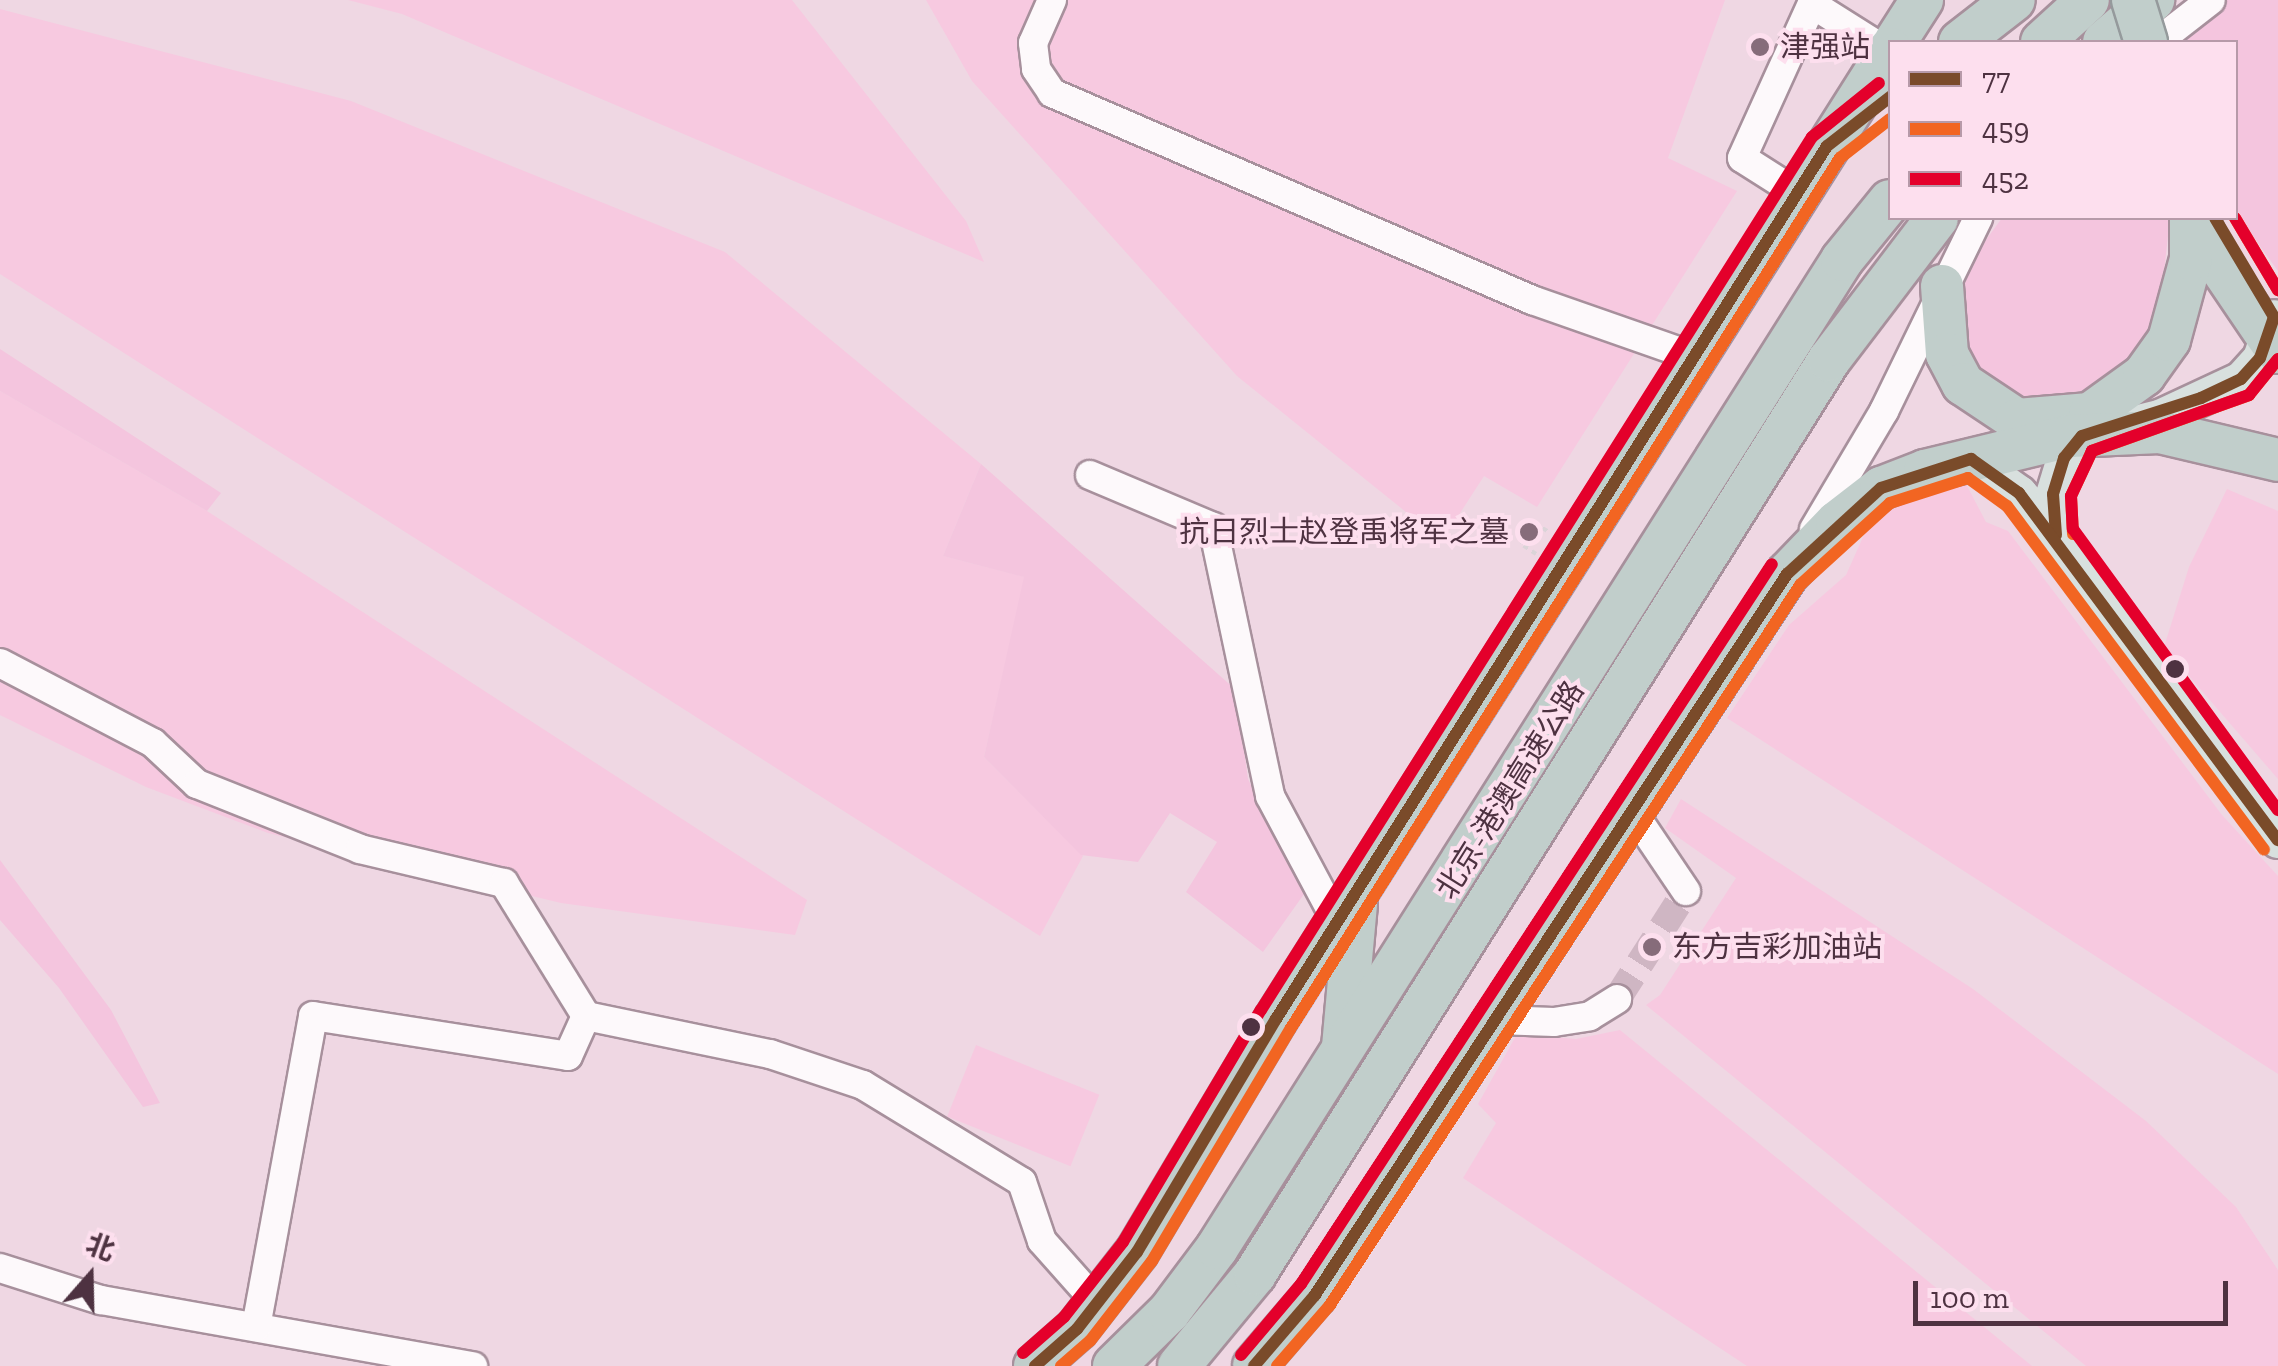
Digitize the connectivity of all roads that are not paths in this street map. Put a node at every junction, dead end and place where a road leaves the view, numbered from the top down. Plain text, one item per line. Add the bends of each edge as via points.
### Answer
1 (1052, 0) edge
2 (1922, 0) edge
3 (2014, 0) edge
4 (2088, 0) edge
5 (2133, 0) edge
6 (2152, 0) edge
7 (2211, 0) edge
8 (1896, 40) edge
9 (1963, 40) edge
10 (2044, 40) edge
11 (2106, 40) edge
12 (2145, 40) edge
13 (2160, 40) edge
14 (2162, 40) edge
15 (1888, 46) edge
16 (1888, 53) edge
17 (1888, 98) edge
18 (1827, 146) junction
19 (1798, 193) junction
20 (1888, 203) edge
21 (1935, 220) edge
22 (1977, 220) edge
23 (2194, 220) edge
24 (2195, 220) edge
25 (2216, 220) edge
26 (1942, 286) junction
27 (2274, 332) edge
28 (1695, 357) junction
29 (2082, 436) junction
30 (1971, 459) junction
31 (2278, 460) edge
32 (1090, 474) dead end
33 (2056, 534) junction
34 (1787, 574) junction
35 (0, 664) edge
36 (1634, 814) junction
37 (2278, 840) edge
38 (1686, 891) dead end
39 (1348, 912) junction
40 (1616, 999) tunnel mouth
41 (586, 1016) junction
42 (1497, 1020) junction
43 (1342, 1054) junction
44 (0, 1268) edge
45 (1097, 1303) junction
46 (256, 1327) junction
47 (473, 1366) edge
48 (1035, 1366) edge
49 (1114, 1366) edge
50 (1179, 1366) edge
51 (1254, 1366) edge

1 - 28 street via 1033,43 1036,69 1052,94 1532,300
2 - 8 highway
3 - 9 highway
4 - 10 highway
5 - 12 highway, bridge
6 - 11 highway
6 - 13 highway
7 - 14 street
15 - 19 street via 1812,4 1742,158
16 - 18 highway
17 - 18 highway
18 - 19 highway
19 - 28 highway
20 - 43 highway, 北京-港澳高速公路 via 1842,260
21 - 50 highway, 北京-港澳高速公路 via 1829,360 1256,1274
22 - 26 street
23 - 26 highway via 2191,260 2169,340 2144,375 2090,414 2017,420 1963,384 1947,354
24 - 27 highway via 2214,256
25 - 27 highway
26 - 34 street via 1884,411
27 - 29 main road via 2241,379 2159,417
28 - 39 highway
29 - 30 highway
29 - 31 highway via 2160,432
29 - 33 main road via 2064,458 2053,494
30 - 33 main road via 2019,493
30 - 34 highway via 1881,488
32 - 39 street via 1213,527 1270,796
33 - 37 main road
34 - 36 highway
35 - 41 street via 153,743 197,784 360,849 504,883
36 - 38 street
36 - 42 highway
39 - 43 highway
39 - 45 highway via 1137,1252
40 - 42 street via 1590,1016
41 - 45 street via 770,1054 863,1085 1022,1182 1042,1241
41 - 46 street via 568,1056 313,1016
42 - 51 highway via 1315,1295
43 - 49 highway, 北京-港澳高速公路 via 1218,1248 1169,1312
44 - 46 street via 100,1300
45 - 48 highway
46 - 47 street

